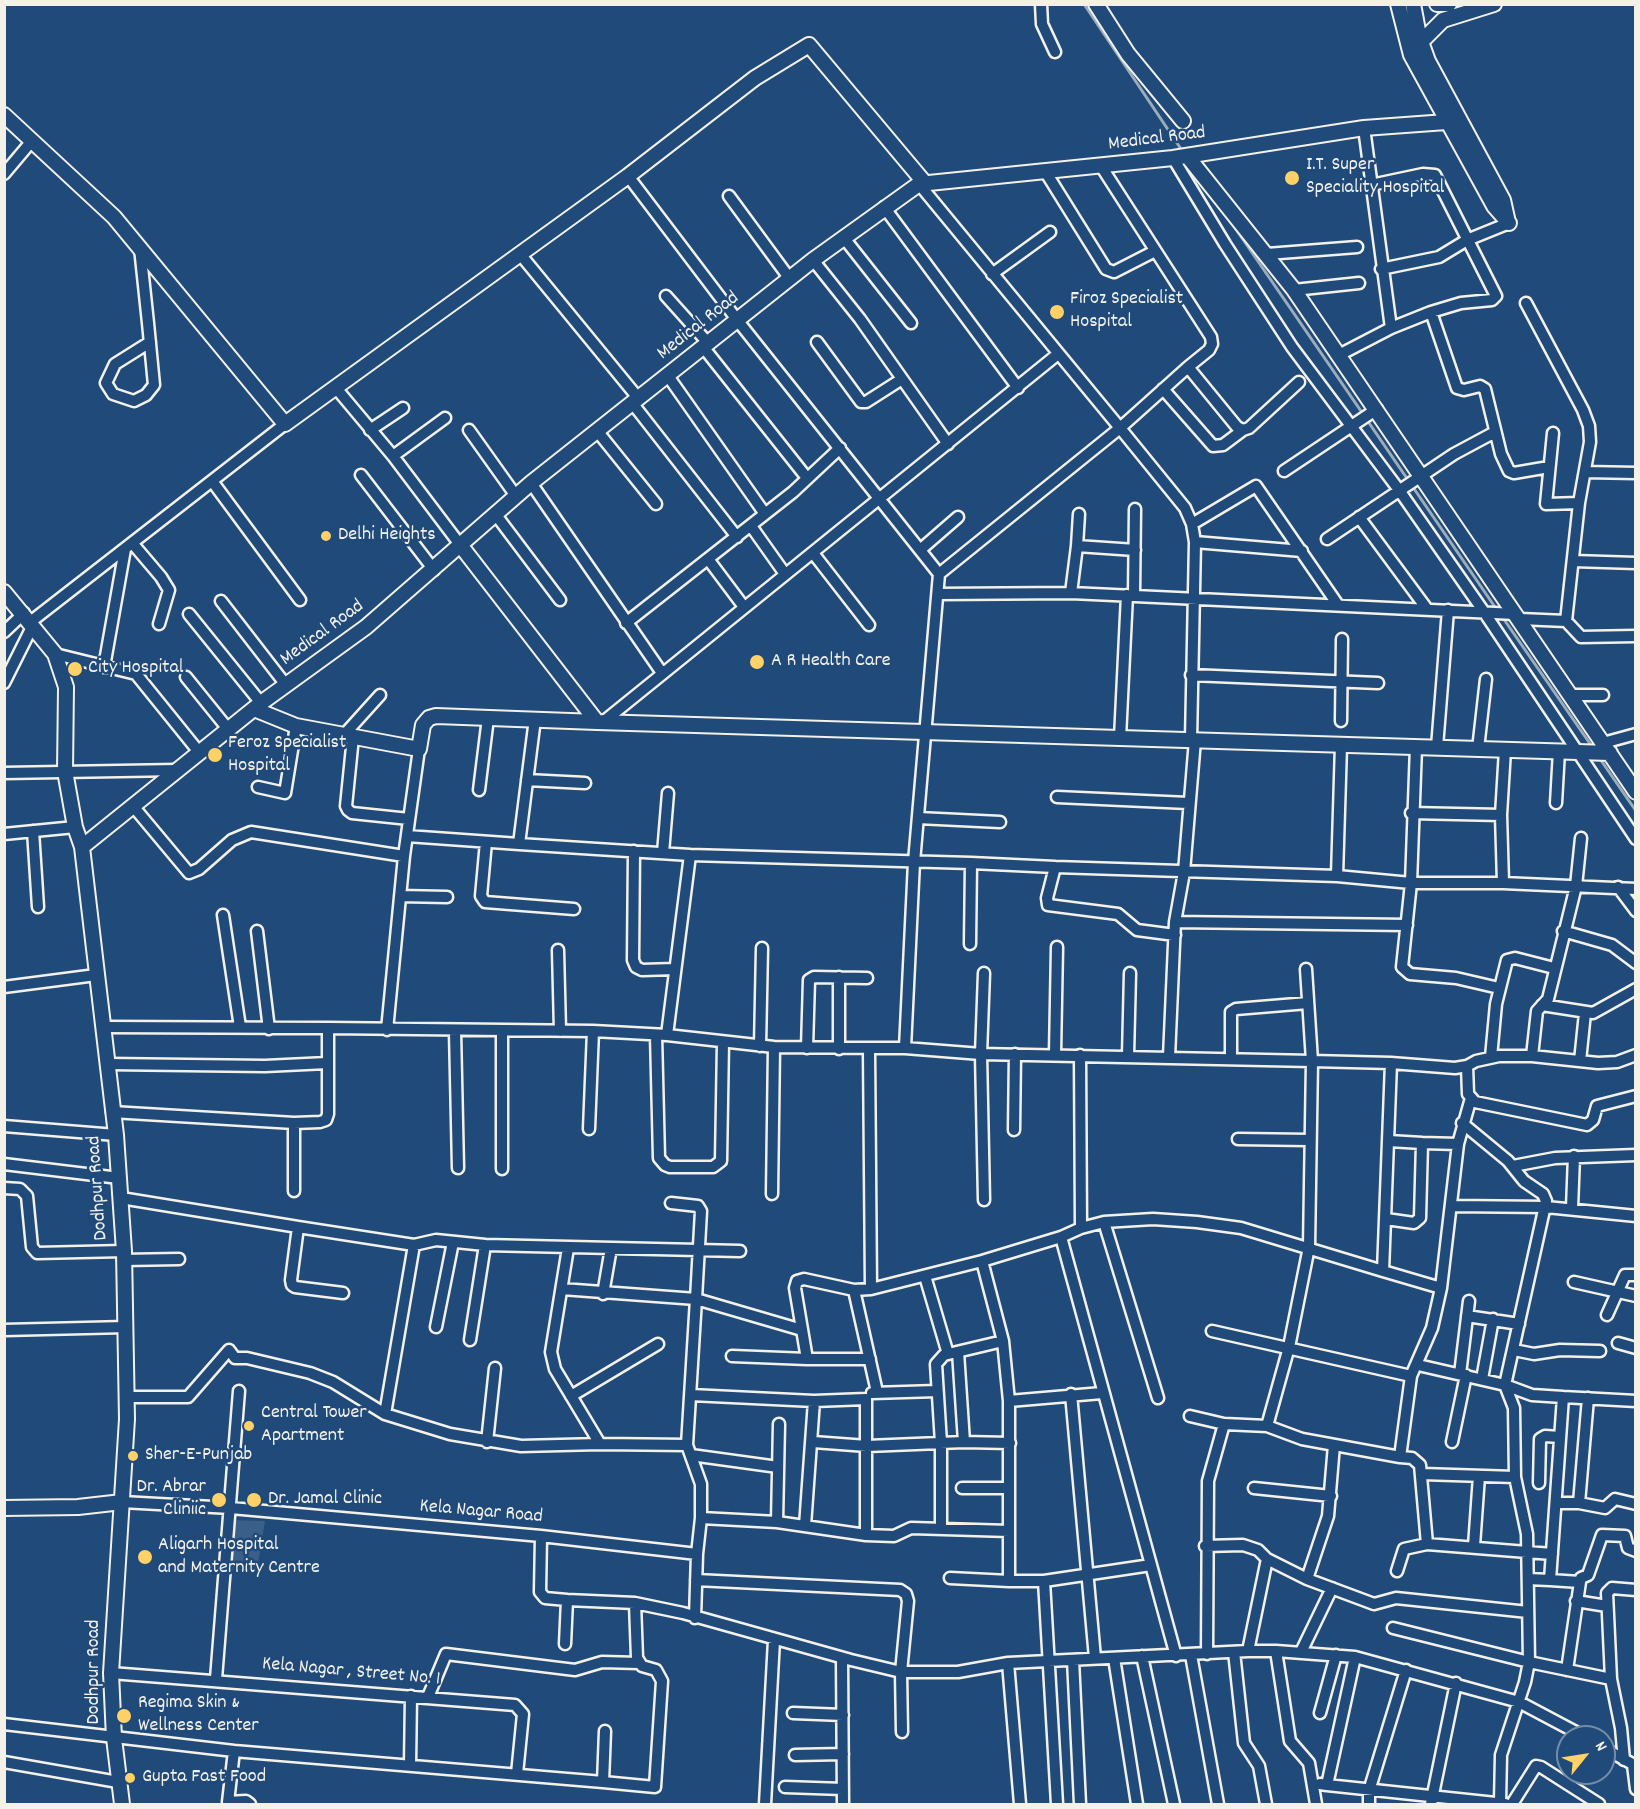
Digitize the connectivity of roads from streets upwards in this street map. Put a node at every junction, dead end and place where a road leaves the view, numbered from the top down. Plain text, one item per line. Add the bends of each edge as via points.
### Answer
1 (1041, 4) edge
2 (1096, 4) edge
3 (1398, 4) edge
4 (1413, 4) edge
5 (1437, 4) edge
6 (1449, 4) edge
7 (1494, 4) edge
8 (1421, 42) junction
9 (1055, 52) dead end
10 (4, 115) edge
11 (1183, 121) dead end
12 (1454, 122) junction
13 (1364, 128) junction
14 (32, 142) junction
15 (1188, 157) junction
16 (1173, 158) junction
17 (1101, 166) junction
18 (1045, 171) junction
19 (4, 174) edge
20 (628, 176) junction
21 (922, 183) junction
22 (1371, 185) junction
23 (729, 196) dead end
24 (884, 207) junction
25 (1509, 223) joint
26 (1050, 232) dead end
27 (844, 238) junction
28 (1467, 240) junction
29 (1358, 247) dead end
30 (140, 248) junction
31 (1155, 251) junction
32 (520, 254) junction
33 (1267, 254) junction
34 (813, 260) junction
35 (1381, 269) junction
36 (992, 274) junction
37 (790, 279) junction
38 (1359, 283) dead end
39 (1294, 290) junction
40 (666, 297) dead end
41 (1526, 303) dead end
42 (1431, 312) junction
43 (738, 321) junction
44 (911, 323) dead end
45 (1391, 328) junction
46 (150, 342) junction
47 (817, 342) dead end
48 (706, 346) junction
49 (1058, 354) junction
50 (1339, 355) junction
51 (1188, 367) junction
52 (668, 376) junction
53 (902, 379) junction
54 (1299, 382) dead end
55 (336, 388) junction
56 (1018, 388) junction
57 (1162, 389) junction
58 (636, 401) junction
59 (403, 408) dead end
60 (1371, 412) junction
61 (445, 418) dead end
62 (285, 424) junction
63 (1353, 424) junction
64 (1120, 428) junction
65 (370, 430) junction
66 (469, 430) dead end
67 (1243, 430) junction
68 (598, 432) junction
69 (1495, 432) junction
70 (1553, 434) dead end
71 (948, 444) junction
72 (840, 448) junction
73 (393, 456) junction
74 (1549, 467) junction
75 (1284, 471) dead end
76 (1585, 471) junction
77 (1635, 473) edge
78 (361, 475) dead end
79 (1422, 475) junction
80 (807, 478) junction
81 (212, 481) junction
82 (531, 483) junction
83 (1399, 490) junction
84 (516, 496) junction
85 (879, 498) junction
86 (1579, 503) junction
87 (656, 504) dead end
88 (1135, 510) dead end
89 (496, 514) junction
90 (765, 514) junction
91 (1079, 514) dead end
92 (1359, 516) junction
93 (958, 517) dead end
94 (1192, 524) junction
95 (751, 526) junction
96 (737, 537) junction
97 (1327, 539) dead end
98 (1195, 542) junction
99 (129, 546) junction
100 (461, 546) junction
101 (1077, 546) junction
102 (920, 550) junction
103 (1135, 550) junction
104 (1302, 551) junction
105 (813, 553) junction
106 (708, 559) junction
107 (1573, 561) junction
108 (1635, 564) edge
109 (434, 570) junction
110 (785, 574) junction
111 (939, 574) junction
112 (4, 592) edge
113 (1071, 592) junction
114 (938, 594) junction
115 (1130, 595) junction
116 (1192, 598) junction
117 (300, 600) dead end
118 (560, 600) dead end
119 (221, 601) dead end
120 (1338, 605) junction
121 (744, 607) junction
122 (1427, 609) junction
123 (1448, 610) junction
124 (1493, 612) junction
125 (189, 614) dead end
126 (1518, 616) junction
127 (28, 621) junction
128 (1566, 621) junction
129 (626, 623) junction
130 (159, 624) dead end
131 (869, 625) dead end
132 (4, 632) edge
133 (1635, 636) edge
134 (1342, 639) dead end
135 (55, 654) junction
136 (104, 667) junction
137 (662, 673) junction
138 (1191, 675) junction
139 (186, 677) dead end
140 (1486, 679) dead end
141 (1341, 681) junction
142 (4, 683) edge
143 (1378, 683) dead end
144 (286, 685) junction
145 (380, 694) dead end
146 (1571, 695) junction
147 (1603, 695) dead end
148 (257, 706) junction
149 (488, 718) junction
150 (535, 719) junction
151 (1341, 721) dead end
152 (600, 722) junction
153 (296, 726) junction
154 (228, 729) junction
155 (926, 732) junction
156 (1635, 734) edge
157 (348, 736) junction
158 (1120, 738) junction
159 (1193, 740) junction
160 (1341, 744) junction
161 (1416, 747) junction
162 (1437, 747) junction
163 (420, 748) junction
164 (1478, 749) junction
165 (1505, 750) junction
166 (1558, 751) junction
167 (1595, 751) junction
168 (199, 753) junction
169 (177, 770) junction
170 (65, 771) junction
171 (4, 773) edge
172 (527, 780) junction
173 (585, 783) dead end
174 (258, 787) dead end
175 (479, 790) dead end
176 (1635, 792) edge
177 (668, 793) dead end
178 (1057, 797) dead end
179 (1188, 803) junction
180 (1556, 803) dead end
181 (133, 806) junction
182 (1411, 813) junction
183 (1501, 815) junction
184 (918, 818) junction
185 (409, 819) junction
186 (1000, 822) dead end
187 (75, 827) junction
188 (33, 831) junction
189 (4, 834) edge
190 (407, 836) junction
191 (1581, 838) dead end
192 (1635, 840) edge
193 (486, 842) junction
194 (519, 844) junction
195 (82, 847) junction
196 (634, 851) junction
197 (663, 853) junction
198 (690, 855) junction
199 (404, 856) junction
200 (914, 862) junction
201 (971, 863) junction
202 (1055, 867) junction
203 (1184, 872) junction
204 (1336, 876) junction
205 (1411, 883) junction
206 (1503, 883) junction
207 (1576, 886) junction
208 (1617, 888) junction
209 (1635, 889) edge
210 (400, 896) junction
211 (447, 897) dead end
212 (38, 907) dead end
213 (574, 909) dead end
214 (1635, 911) edge
215 (223, 915) dead end
216 (1175, 922) junction
217 (1407, 925) junction
218 (257, 931) dead end
219 (1563, 931) junction
220 (1175, 935) junction
221 (970, 944) dead end
222 (1058, 947) dead end
223 (762, 948) dead end
224 (558, 950) dead end
225 (1635, 963) edge
226 (1554, 968) junction
227 (675, 969) junction
228 (1306, 969) dead end
229 (984, 973) dead end
230 (1130, 973) dead end
231 (96, 975) junction
232 (839, 977) junction
233 (867, 978) dead end
234 (4, 987) edge
235 (1499, 988) junction
236 (1635, 989) edge
237 (1308, 1003) junction
238 (1542, 1005) junction
239 (1585, 1013) junction
240 (104, 1027) junction
241 (240, 1027) junction
242 (328, 1028) junction
243 (269, 1029) junction
244 (387, 1030) junction
245 (455, 1031) junction
246 (502, 1031) junction
247 (560, 1031) junction
248 (592, 1031) junction
249 (662, 1035) junction
250 (723, 1042) junction
251 (760, 1046) junction
252 (774, 1047) junction
253 (807, 1048) junction
254 (905, 1048) junction
255 (839, 1049) junction
256 (869, 1050) junction
257 (981, 1054) junction
258 (1015, 1054) junction
259 (1055, 1054) junction
260 (1080, 1055) junction
261 (1128, 1056) junction
262 (1532, 1056) junction
263 (1635, 1056) edge
264 (1169, 1057) junction
265 (1491, 1058) junction
266 (1231, 1059) junction
267 (1580, 1061) junction
268 (1312, 1062) junction
269 (1391, 1063) junction
270 (108, 1064) junction
271 (327, 1064) junction
272 (1467, 1066) junction
273 (1635, 1096) edge
274 (1471, 1098) junction
275 (112, 1112) junction
276 (294, 1123) junction
277 (1462, 1123) junction
278 (4, 1126) edge
279 (589, 1129) dead end
280 (1014, 1130) dead end
281 (116, 1135) junction
282 (1238, 1139) dead end
283 (1309, 1140) junction
284 (1389, 1141) junction
285 (1422, 1143) junction
286 (1458, 1144) junction
287 (1635, 1155) edge
288 (1574, 1156) junction
289 (4, 1164) edge
290 (1513, 1166) junction
291 (458, 1168) dead end
292 (502, 1169) dead end
293 (119, 1178) junction
294 (4, 1188) edge
295 (294, 1191) dead end
296 (772, 1194) dead end
297 (121, 1198) junction
298 (984, 1200) dead end
299 (671, 1203) dead end
300 (1452, 1206) junction
301 (1546, 1207) junction
302 (1572, 1208) junction
303 (1635, 1216) edge
304 (1386, 1219) junction
305 (1104, 1222) junction
306 (298, 1227) junction
307 (1081, 1228) junction
308 (1061, 1237) junction
309 (453, 1242) junction
310 (414, 1245) junction
311 (485, 1245) junction
312 (1309, 1247) junction
313 (568, 1248) junction
314 (611, 1248) junction
315 (699, 1249) junction
316 (740, 1251) dead end
317 (123, 1256) junction
318 (179, 1259) dead end
319 (982, 1261) junction
320 (1383, 1271) junction
321 (1635, 1275) edge
322 (925, 1276) junction
323 (1574, 1282) dead end
324 (1441, 1288) junction
325 (562, 1289) junction
326 (872, 1289) junction
327 (854, 1290) junction
328 (1616, 1292) junction
329 (343, 1293) dead end
330 (603, 1294) junction
331 (1635, 1296) edge
332 (696, 1299) junction
333 (1469, 1301) dead end
334 (1467, 1316) junction
335 (1607, 1316) dead end
336 (1493, 1319) junction
337 (1519, 1324) junction
338 (126, 1327) junction
339 (436, 1327) dead end
340 (4, 1330) edge
341 (802, 1330) junction
342 (1212, 1330) dead end
343 (470, 1340) dead end
344 (1003, 1341) junction
345 (1618, 1343) dead end
346 (658, 1344) dead end
347 (1289, 1347) junction
348 (1635, 1348) edge
349 (1514, 1350) junction
350 (1600, 1351) dead end
351 (953, 1353) junction
352 (732, 1356) dead end
353 (807, 1359) junction
354 (870, 1359) junction
355 (1418, 1365) junction
356 (495, 1368) dead end
357 (1463, 1374) junction
358 (1411, 1376) junction
359 (1482, 1379) junction
360 (1505, 1385) junction
361 (239, 1391) dead end
362 (937, 1391) junction
363 (877, 1392) junction
364 (1102, 1393) junction
365 (1071, 1394) junction
366 (691, 1395) junction
367 (127, 1396) junction
368 (571, 1396) junction
369 (1563, 1397) junction
370 (1158, 1398) dead end
371 (1588, 1398) junction
372 (866, 1399) junction
373 (814, 1401) junction
374 (1009, 1401) junction
375 (1635, 1401) edge
376 (386, 1414) junction
377 (1190, 1416) dead end
378 (779, 1424) dead end
379 (1224, 1424) junction
380 (1267, 1426) junction
381 (1560, 1437) junction
382 (487, 1442) junction
383 (813, 1442) junction
384 (964, 1442) junction
385 (1452, 1442) dead end
386 (941, 1443) junction
387 (1010, 1443) junction
388 (600, 1444) junction
389 (1334, 1445) junction
390 (867, 1446) junction
391 (689, 1450) junction
392 (1400, 1457) junction
393 (778, 1467) junction
394 (1422, 1474) junction
395 (1479, 1476) junction
396 (1515, 1477) junction
397 (1539, 1483) dead end
398 (962, 1488) dead end
399 (1009, 1488) junction
400 (1254, 1488) dead end
401 (1331, 1496) junction
402 (122, 1502) junction
403 (1556, 1503) junction
404 (1579, 1503) junction
405 (1635, 1504) edge
406 (4, 1508) edge
407 (231, 1508) junction
408 (701, 1518) junction
409 (777, 1522) junction
410 (805, 1526) junction
411 (940, 1529) junction
412 (1009, 1531) junction
413 (866, 1535) junction
414 (541, 1536) junction
415 (1427, 1544) junction
416 (1205, 1546) junction
417 (1474, 1546) junction
418 (1527, 1551) junction
419 (1635, 1551) edge
420 (697, 1554) junction
421 (1552, 1554) junction
422 (1267, 1559) junction
423 (1151, 1565) junction
424 (1397, 1571) dead end
425 (1087, 1572) junction
426 (950, 1578) dead end
427 (1307, 1579) junction
428 (1528, 1579) junction
429 (696, 1580) junction
430 (1550, 1580) junction
431 (1009, 1581) junction
432 (1044, 1581) junction
433 (1580, 1582) junction
434 (1332, 1588) junction
435 (1635, 1590) edge
436 (567, 1600) junction
437 (1576, 1601) junction
438 (635, 1603) junction
439 (1607, 1606) junction
440 (1528, 1612) junction
441 (695, 1618) junction
442 (1393, 1628) dead end
443 (774, 1640) junction
444 (565, 1644) dead end
445 (1248, 1651) junction
446 (1276, 1651) junction
447 (1234, 1652) junction
448 (1301, 1652) junction
449 (1207, 1654) junction
450 (1191, 1655) junction
451 (1336, 1655) junction
452 (1142, 1656) junction
453 (1176, 1656) junction
454 (1355, 1657) junction
455 (842, 1658) junction
456 (1095, 1658) junction
457 (1114, 1658) junction
458 (1073, 1659) junction
459 (1049, 1661) junction
460 (1529, 1662) junction
461 (639, 1663) junction
462 (1008, 1663) junction
463 (1406, 1670) junction
464 (1567, 1670) junction
465 (901, 1671) junction
466 (111, 1673) junction
467 (216, 1679) junction
468 (1611, 1679) junction
469 (1455, 1683) junction
470 (411, 1696) junction
471 (428, 1697) junction
472 (1519, 1702) junction
473 (793, 1713) dead end
474 (1320, 1713) dead end
475 (843, 1715) junction
476 (4, 1724) edge
477 (1565, 1725) edge
478 (605, 1731) dead end
479 (902, 1732) dead end
480 (1054, 1735) junction
481 (1075, 1735) junction
482 (114, 1738) junction
483 (234, 1750) junction
484 (843, 1754) junction
485 (795, 1755) dead end
486 (1616, 1755) edge
487 (4, 1762) edge
488 (1631, 1763) edge
489 (410, 1765) junction
490 (517, 1774) junction
491 (118, 1782) junction
492 (603, 1782) junction
493 (1312, 1783) junction
494 (1327, 1785) junction
495 (785, 1787) dead end
496 (843, 1789) junction
497 (1635, 1789) edge
498 (1369, 1791) junction
499 (1431, 1800) edge
500 (1503, 1803) edge
501 (122, 1804) edge
502 (250, 1804) edge
503 (765, 1804) edge
504 (843, 1804) edge
505 (1020, 1804) edge
506 (1057, 1804) edge
507 (1080, 1804) edge
508 (1137, 1804) edge
509 (1174, 1804) edge
510 (1218, 1804) edge
511 (1266, 1804) edge
512 (1316, 1804) edge
513 (1369, 1804) edge
514 (1512, 1804) edge
515 (1599, 1804) edge

1 - 9 street via 1042,24
2 - 11 street via 1128,54
3 - 12 street via 1410,55
4 - 8 street
5 - 6 street
7 - 8 street via 1443,20
8 - 12 street
10 - 14 street
12 - 13 street, Medical Road
12 - 25 street via 1494,206
13 - 15 street, Medical Road
13 - 22 street
14 - 19 street
14 - 30 street via 114,216
15 - 16 street, Medical Road
15 - 33 street
16 - 17 street, Medical Road
16 - 63 street via 1292,347
17 - 18 street, Medical Road
17 - 31 street
18 - 21 street, Medical Road
18 - 31 street via 1106,269 1114,272
20 - 21 street via 756,78 809,45
20 - 32 street
20 - 43 street
21 - 24 street, Medical Road
21 - 36 street
22 - 28 street via 1435,175
22 - 35 street
23 - 37 street
24 - 27 street, Medical Road
24 - 56 street
25 - 28 street
26 - 36 street
27 - 34 street, Medical Road
27 - 44 street
28 - 35 street via 1439,257
28 - 42 street via 1496,296
29 - 33 street
30 - 46 street
30 - 62 street
31 - 51 street via 1211,337 1209,350
32 - 55 street
32 - 58 street
33 - 39 street
34 - 37 street, Medical Road
34 - 53 street
35 - 45 street
36 - 49 street
37 - 43 street, Medical Road
38 - 39 street
39 - 50 street
40 - 48 street
41 - 76 street via 1586,418 1590,442
42 - 45 street
42 - 69 street via 1457,388 1460,391 1483,387
43 - 48 street, Medical Road
43 - 72 street
45 - 50 street
46 - 46 street via 154,385 134,401 113,394 106,383 115,364
47 - 53 street via 861,402
48 - 52 street, Medical Road
48 - 80 street
49 - 56 street
49 - 64 street
50 - 60 street
51 - 57 street
51 - 67 street
52 - 58 street, Medical Road
52 - 90 street
53 - 71 street
54 - 67 street
55 - 62 street
55 - 65 street
56 - 71 street
57 - 64 street
57 - 67 street via 1213,446 1223,445
58 - 68 street, Medical Road
58 - 96 street
59 - 65 street
60 - 63 street
60 - 79 street
61 - 73 street
62 - 81 street
63 - 75 street
63 - 83 street
64 - 94 street via 1185,508
64 - 111 street
65 - 73 street
66 - 84 street
68 - 82 street, Medical Road
68 - 87 street
69 - 74 street via 1509,471
69 - 79 street
70 - 74 street
71 - 85 street
72 - 80 street
72 - 85 street
73 - 100 street
74 - 86 street via 1546,504
76 - 77 street
76 - 86 street
78 - 109 street
79 - 83 street
79 - 126 street
80 - 90 street
81 - 99 street
81 - 117 street
82 - 84 street, Medical Road
82 - 129 street
83 - 92 street
83 - 124 street
84 - 89 street, Medical Road
85 - 102 street
85 - 105 street
86 - 107 street
88 - 103 street
89 - 100 street, Medical Road
89 - 118 street
90 - 95 street
91 - 101 street
92 - 97 street
92 - 122 street
93 - 102 street
94 - 98 street
94 - 104 street via 1257,486
95 - 96 street
95 - 110 street
96 - 106 street
98 - 104 street
98 - 116 street
99 - 127 street
99 - 130 street via 161,577 168,590
99 - 136 street
100 - 109 street, Medical Road
100 - 152 street
101 - 103 street
101 - 113 street
102 - 111 street
103 - 115 street
104 - 120 street
105 - 110 street
105 - 131 street
106 - 121 street
106 - 129 street
107 - 108 street
107 - 128 street
109 - 144 street, Medical Road via 366,627
110 - 121 street
111 - 114 street
112 - 127 street, Dodhpur Road
113 - 114 street
113 - 115 street
114 - 155 street
115 - 116 street
115 - 158 street
116 - 120 street
116 - 138 street
119 - 144 street
120 - 122 street
121 - 137 street
122 - 123 street
123 - 124 street
123 - 162 street
124 - 126 street
124 - 167 street
125 - 148 street
126 - 128 street
126 - 146 street
127 - 132 street
127 - 135 street, Dodhpur Road
127 - 142 street
128 - 133 street via 1581,637
129 - 137 street
134 - 141 street
135 - 136 street
135 - 170 street, Dodhpur Road via 66,687
136 - 168 street via 136,675
137 - 152 street
138 - 141 street
138 - 159 street
139 - 154 street
140 - 164 street
141 - 143 street
141 - 151 street
144 - 148 street, Medical Road
145 - 157 street
146 - 147 street
146 - 167 street
148 - 153 street
148 - 154 street, Medical Road
149 - 150 street
149 - 163 street via 429,718 423,725
149 - 175 street
150 - 152 street
150 - 172 street
152 - 155 street
153 - 157 street
153 - 174 street via 285,793
154 - 168 street, Medical Road
155 - 158 street
155 - 184 street
156 - 167 street
157 - 163 street
157 - 185 street via 348,810
158 - 159 street
159 - 160 street
159 - 179 street
160 - 161 street
160 - 204 street
161 - 162 street
161 - 182 street
162 - 164 street
163 - 185 street
164 - 165 street
165 - 166 street
165 - 183 street
166 - 167 street
166 - 180 street
167 - 176 street
167 - 192 street
168 - 169 street, Medical Road
169 - 170 street
169 - 181 street, Medical Road
170 - 171 street
170 - 187 street, Dodhpur Road
172 - 173 street
172 - 194 street
177 - 197 street
178 - 179 street
179 - 203 street
181 - 195 street, Medical Road
181 - 199 street via 189,873 232,840 251,832
182 - 183 street
182 - 205 street
183 - 206 street
184 - 186 street
184 - 200 street
185 - 190 street
187 - 188 street
187 - 195 street, Dodhpur Road
188 - 189 street
188 - 212 street
190 - 193 street
190 - 199 street
191 - 207 street
193 - 194 street
193 - 213 street via 481,896 485,902
194 - 196 street
195 - 231 street, Dodhpur Road
196 - 197 street
196 - 227 street via 633,960 642,970
197 - 198 street
198 - 200 street
198 - 227 street
199 - 210 street
200 - 201 street
200 - 254 street
201 - 202 street
201 - 221 street
202 - 203 street
202 - 220 street via 1048,905 1118,914 1137,930
203 - 204 street
203 - 216 street
204 - 205 street
205 - 206 street
205 - 217 street
206 - 207 street
207 - 208 street
207 - 219 street
208 - 209 street
208 - 214 street
210 - 211 street
210 - 244 street
215 - 241 street
216 - 217 street
216 - 220 street
217 - 235 street via 1402,967 1405,972
218 - 243 street
219 - 225 street via 1612,945
219 - 226 street
220 - 264 street
222 - 259 street
223 - 251 street
224 - 247 street
226 - 235 street via 1511,958 1505,964
226 - 238 street via 1548,999
227 - 249 street
228 - 237 street
229 - 257 street
230 - 261 street
231 - 234 street
231 - 240 street, Dodhpur Road
232 - 233 street
232 - 253 street via 809,980
232 - 255 street
235 - 265 street
236 - 239 street via 1602,1010
237 - 266 street via 1236,1009 1232,1012
237 - 268 street
238 - 239 street
238 - 262 street via 1537,1011
239 - 267 street
240 - 241 street
240 - 270 street, Dodhpur Road
241 - 243 street
242 - 243 street
242 - 244 street
242 - 271 street
244 - 245 street
245 - 246 street
245 - 291 street
246 - 247 street
246 - 292 street
247 - 248 street
248 - 249 street
248 - 279 street
249 - 250 street
249 - 250 street via 659,1158 670,1167 713,1167 721,1161
250 - 251 street
251 - 252 street
252 - 253 street
252 - 296 street
253 - 255 street
254 - 256 street
254 - 257 street
255 - 256 street
256 - 326 street
257 - 258 street
257 - 298 street
258 - 259 street
258 - 280 street
259 - 260 street
260 - 261 street
260 - 307 street
261 - 264 street
262 - 265 street
262 - 267 street
263 - 267 street via 1617,1062
264 - 266 street
265 - 272 street
266 - 268 street
268 - 269 street
268 - 283 street
269 - 272 street
269 - 284 street
270 - 271 street
270 - 275 street, Dodhpur Road
271 - 276 street via 326,1119
272 - 274 street
273 - 274 street via 1597,1106 1587,1125 1474,1102
274 - 277 street
275 - 276 street
275 - 281 street, Dodhpur Road
276 - 295 street
277 - 286 street
277 - 290 street
278 - 281 street
281 - 293 street, Dodhpur Road
282 - 283 street
283 - 312 street
284 - 285 street
284 - 304 street
285 - 286 street
285 - 304 street via 1420,1218 1414,1222
286 - 300 street
287 - 288 street
288 - 290 street
288 - 302 street
289 - 293 street
290 - 301 street via 1524,1181 1543,1194
293 - 297 street, Dodhpur Road
294 - 317 street via 24,1190 32,1247 37,1252
297 - 306 street
297 - 317 street, Dodhpur Road
299 - 315 street via 700,1208
300 - 301 street
300 - 324 street
301 - 302 street
301 - 337 street
302 - 303 street
304 - 320 street
305 - 307 street
305 - 312 street via 1197,1222 1240,1228
305 - 370 street
306 - 310 street
306 - 329 street via 292,1285
307 - 308 street
308 - 319 street
308 - 364 street
309 - 310 street via 435,1240
309 - 311 street
309 - 339 street
310 - 376 street
311 - 313 street
311 - 343 street
312 - 320 street
312 - 347 street
313 - 314 street
313 - 325 street
314 - 315 street
314 - 330 street
315 - 316 street
315 - 332 street
317 - 318 street
317 - 338 street, Dodhpur Road
319 - 322 street
319 - 344 street
320 - 324 street
321 - 328 street via 1624,1275
322 - 326 street
322 - 351 street
323 - 328 street
324 - 355 street
325 - 330 street
325 - 368 street via 551,1352 555,1369
326 - 327 street
327 - 341 street via 804,1279 797,1281
327 - 354 street
328 - 331 street
328 - 335 street
330 - 332 street
332 - 341 street
332 - 366 street
333 - 334 street
334 - 336 street
334 - 357 street
336 - 337 street
336 - 359 street
337 - 349 street
338 - 340 street
338 - 367 street, Dodhpur Road
341 - 353 street
342 - 347 street
344 - 351 street
344 - 374 street
345 - 348 street
346 - 368 street
347 - 358 street
347 - 380 street
349 - 350 street via 1534,1354
349 - 360 street
351 - 362 street via 938,1359
351 - 384 street
352 - 353 street
353 - 354 street
354 - 363 street
355 - 357 street
355 - 358 street
356 - 382 street
357 - 359 street
357 - 385 street
358 - 392 street
359 - 360 street
360 - 369 street via 1532,1395
360 - 396 street via 1514,1408
361 - 407 street
362 - 363 street
362 - 386 street
363 - 372 street
364 - 365 street
364 - 423 street
365 - 374 street
365 - 425 street
366 - 373 street
366 - 391 street
367 - 376 street via 188,1397 229,1350 235,1358 310,1373 333,1382
367 - 402 street, Dodhpur Road
368 - 388 street
369 - 371 street
369 - 381 street
371 - 375 street
371 - 404 street
372 - 373 street
372 - 390 street
373 - 383 street
374 - 387 street
376 - 382 street
377 - 379 street
378 - 393 street
379 - 380 street
379 - 416 street via 1208,1481
380 - 389 street
381 - 397 street via 1540,1439
381 - 403 street
382 - 388 street via 554,1447
383 - 390 street
383 - 410 street
384 - 386 street
384 - 387 street
386 - 390 street
386 - 411 street
387 - 399 street
388 - 391 street
389 - 392 street
389 - 401 street
390 - 413 street
391 - 393 street
391 - 408 street via 701,1484
392 - 394 street via 1417,1461
393 - 409 street
394 - 395 street
394 - 415 street
395 - 396 street
395 - 417 street
396 - 418 street
398 - 399 street
399 - 412 street
400 - 401 street
401 - 427 street
402 - 406 street
402 - 407 street, Kela Nagar Road
402 - 466 street, Dodhpur Road
403 - 404 street
403 - 421 street
404 - 405 street via 1605,1508 1615,1498
407 - 414 street, Kela Nagar Road
407 - 467 street
408 - 409 street
408 - 420 street
409 - 410 street
410 - 413 street
411 - 412 street
411 - 413 street via 911,1528 894,1536
412 - 431 street
414 - 420 street, Kela Nagar Road
414 - 436 street via 540,1592 545,1598
415 - 417 street
415 - 424 street via 1404,1549
416 - 422 street via 1243,1545 1258,1550
416 - 449 street
417 - 418 street
418 - 421 street
418 - 428 street
419 - 433 street via 1628,1548 1625,1536 1602,1535 1588,1575
420 - 429 street
421 - 430 street
422 - 427 street
422 - 445 street
423 - 425 street
423 - 453 street
425 - 432 street
425 - 456 street
426 - 431 street
427 - 434 street
428 - 430 street
428 - 440 street
429 - 441 street
429 - 465 street via 900,1590 908,1600
430 - 433 street
431 - 432 street
432 - 459 street
433 - 437 street
434 - 440 street via 1374,1604 1396,1598
434 - 448 street
435 - 439 street via 1609,1590
436 - 438 street
436 - 444 street
437 - 439 street
437 - 464 street
438 - 441 street
438 - 461 street
439 - 468 street
440 - 460 street
441 - 443 street
442 - 460 street
443 - 455 street
443 - 503 street
445 - 446 street
445 - 447 street
446 - 448 street
446 - 493 street via 1290,1741 1306,1756
447 - 449 street
447 - 511 street via 1244,1743 1259,1766
448 - 451 street
449 - 450 street
450 - 453 street
450 - 510 street
451 - 454 street
451 - 474 street
452 - 453 street
452 - 457 street
452 - 509 street
454 - 463 street
454 - 494 street
455 - 465 street
455 - 475 street
456 - 457 street
456 - 458 street
457 - 508 street
458 - 459 street
458 - 481 street
459 - 462 street
459 - 480 street
460 - 464 street
460 - 472 street
461 - 471 street via 602,1662 574,1670 446,1654
461 - 492 street via 656,1670 662,1681 655,1787
462 - 465 street via 958,1672
462 - 505 street
463 - 469 street
463 - 498 street
464 - 468 street
465 - 479 street
466 - 467 street, Kela Nagar , Street No. 1
466 - 482 street, Dodhpur Road
467 - 470 street, Kela Nagar , Street No. 1
468 - 488 street
469 - 472 street
469 - 499 street
470 - 471 street, Kela Nagar , Street No. 1
470 - 489 street
471 - 490 street, Kela Nagar , Street No. 1 via 520,1708 523,1714
472 - 477 street
472 - 500 street via 1501,1755
473 - 475 street
475 - 484 street
476 - 482 street
478 - 492 street
480 - 481 street
480 - 506 street
481 - 507 street
482 - 483 street
482 - 491 street, Dodhpur Road
483 - 489 street
483 - 502 street via 228,1802
484 - 485 street
484 - 496 street
486 - 488 street
487 - 491 street
488 - 497 street
489 - 490 street
490 - 492 street
491 - 501 street, Dodhpur Road
493 - 494 street
493 - 512 street
494 - 498 street
495 - 496 street
496 - 504 street
498 - 499 street
498 - 513 street
499 - 500 street
514 - 515 street via 1536,1766

